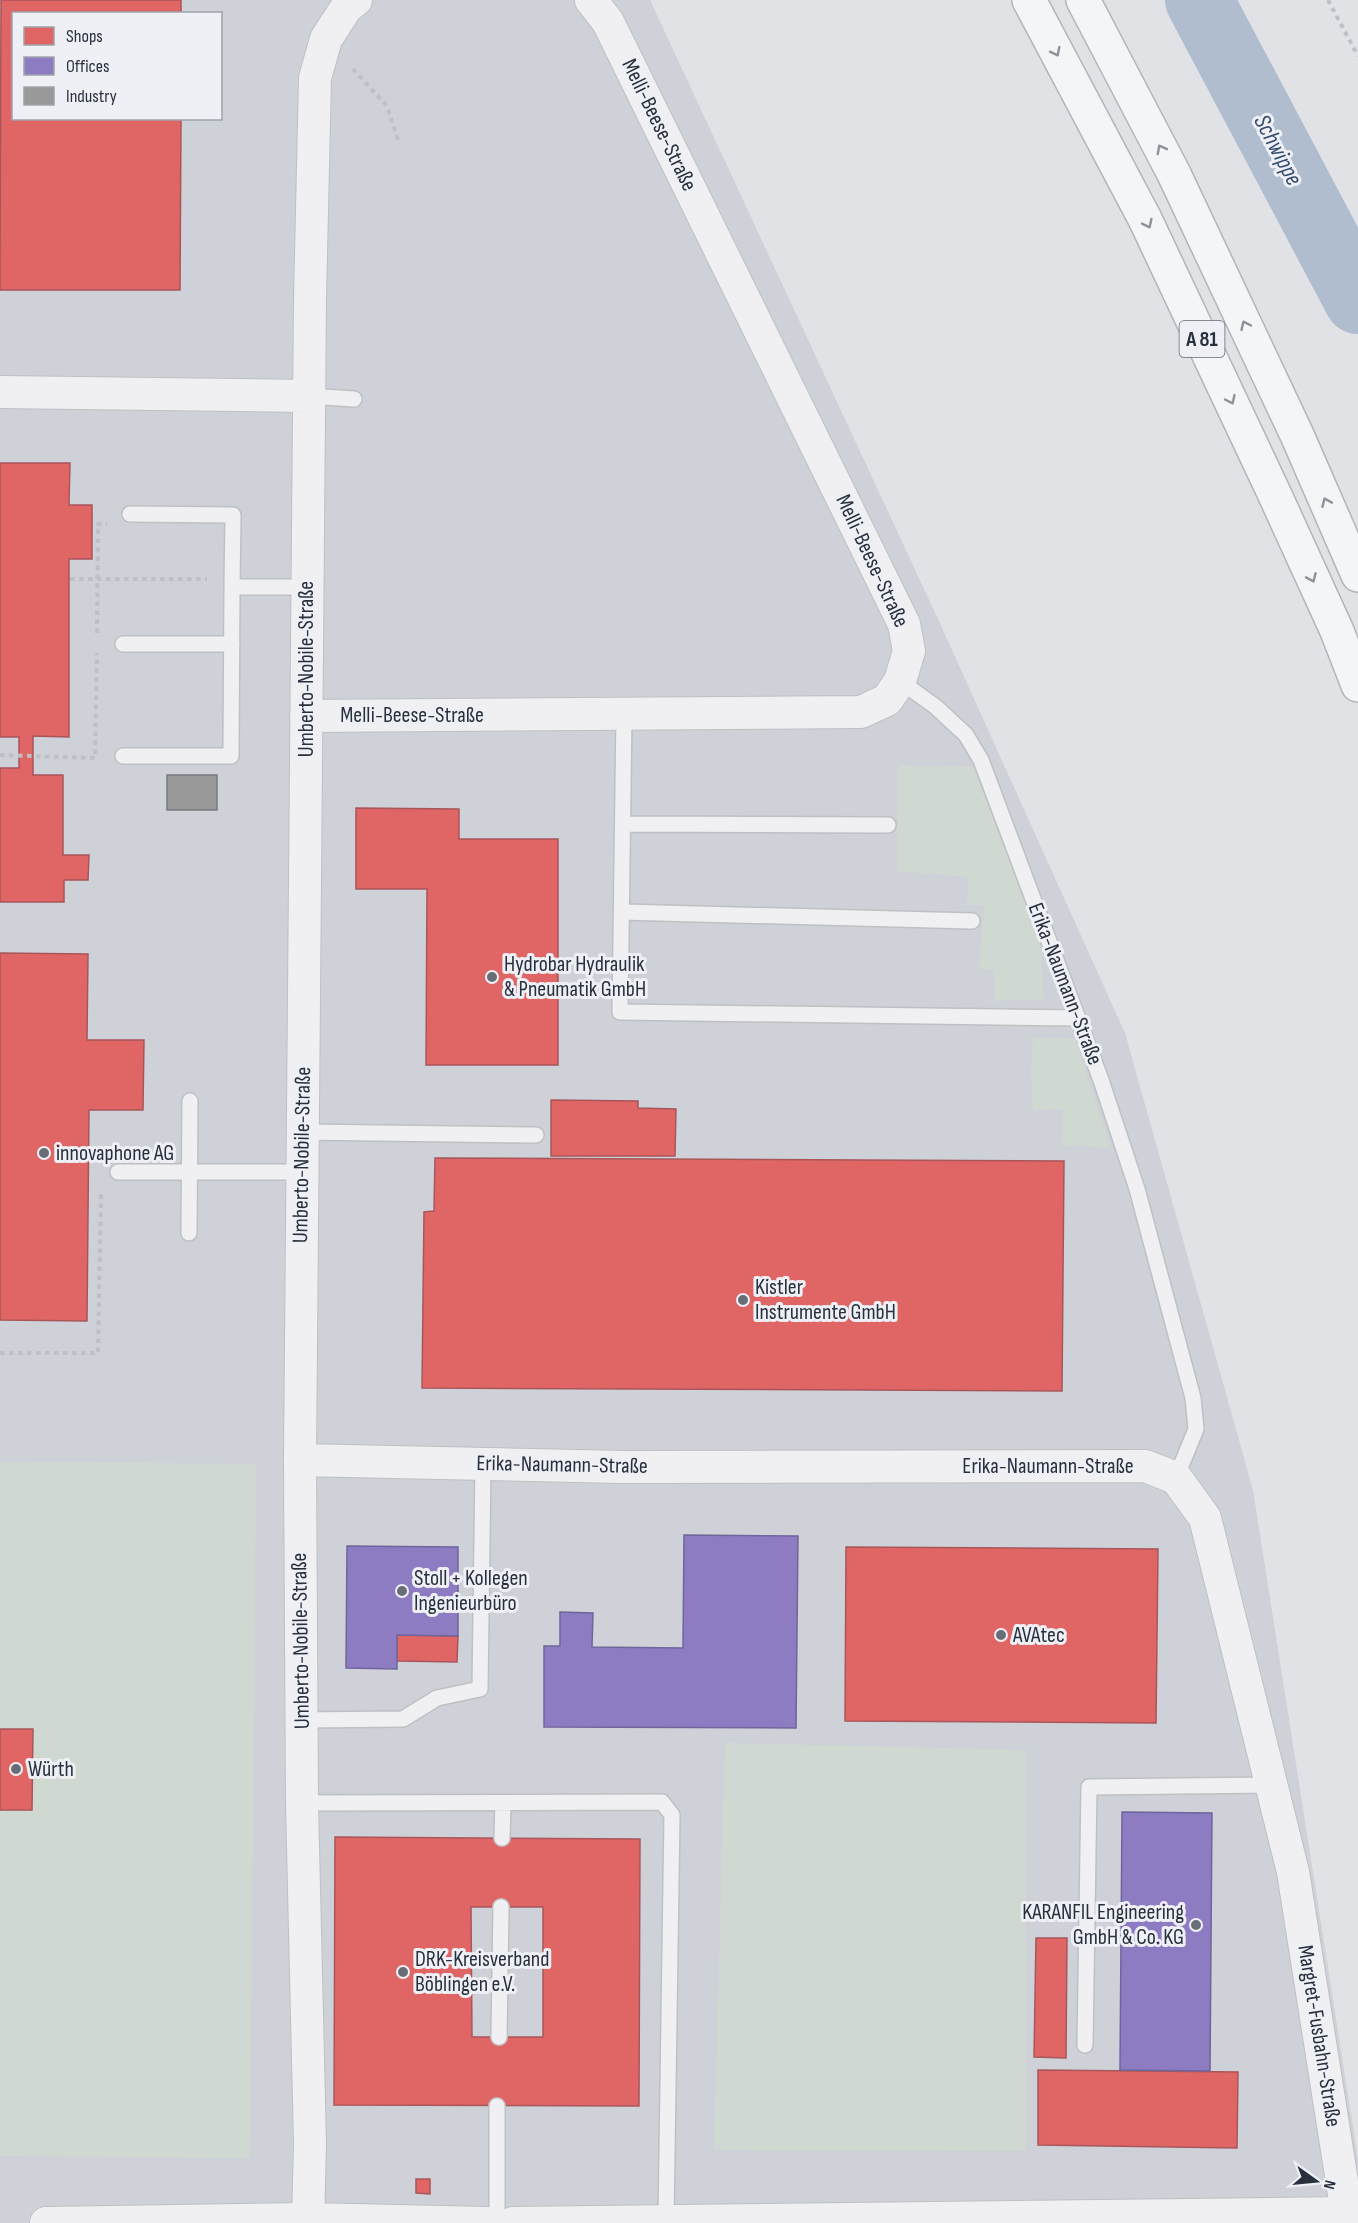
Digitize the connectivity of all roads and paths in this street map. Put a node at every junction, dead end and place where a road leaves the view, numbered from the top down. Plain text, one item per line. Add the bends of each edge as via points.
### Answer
1 (356, 0) edge
2 (591, 0) edge
3 (1029, 0) edge
4 (1083, 0) edge
5 (1328, 0) edge
6 (326, 39) junction
7 (1358, 56) edge
8 (398, 140) dead end
9 (0, 392) edge
10 (309, 396) junction
11 (354, 399) dead end
12 (130, 514) joint
13 (1358, 575) edge
14 (70, 579) dead end
15 (97, 579) junction
16 (232, 583) junction
17 (307, 587) junction
18 (123, 644) dead end
19 (231, 644) junction
20 (900, 681) junction
21 (1358, 685) edge
22 (624, 714) junction
23 (306, 716) junction
24 (0, 755) edge
25 (123, 756) dead end
26 (623, 824) junction
27 (888, 825) dead end
28 (622, 912) junction
29 (972, 921) dead end
30 (1077, 1018) junction
31 (190, 1101) dead end
32 (302, 1132) junction
33 (536, 1136) dead end
34 (118, 1172) dead end
35 (302, 1172) junction
36 (188, 1173) junction
37 (101, 1194) dead end
38 (189, 1233) dead end
39 (0, 1353) edge
40 (300, 1460) junction
41 (483, 1464) junction
42 (1176, 1478) junction
43 (302, 1720) junction
44 (1271, 1785) junction
45 (302, 1803) junction
46 (503, 1803) junction
47 (502, 1838) dead end
48 (501, 1907) dead end
49 (499, 2037) dead end
50 (1085, 2045) dead end
51 (497, 2106) dead end
52 (1347, 2218) edge
53 (308, 2221) edge
54 (666, 2221) junction
55 (46, 2223) edge
56 (487, 2223) edge
57 (497, 2223) edge
58 (513, 2223) edge

1 - 6 street via 346,8
2 - 20 street, Melli-Beese-Straße via 608,22 904,624 909,651
3 -> 21 highway, A 81 via 1145,219 1274,493
13 -> 4 highway, A 81 via 1188,203
5 - 7 path
6 - 8 path via 387,106
6 - 10 street via 315,78
9 - 10 street
10 - 11 lane
10 - 17 street, Umberto-Nobile-Straße
12 - 15 path via 117,525 98,524
12 - 16 lane via 233,514
14 - 15 path
15 - 16 path
15 - 24 path via 95,758
16 - 17 lane
16 - 19 lane
17 - 23 street, Umberto-Nobile-Straße
18 - 19 lane
19 - 25 lane via 231,756
20 - 22 street, Melli-Beese-Straße via 887,700 861,712
20 - 30 lane, Erika-Naumann-Straße via 966,735 981,760
22 - 23 street, Melli-Beese-Straße
22 - 26 lane
23 - 32 street, Umberto-Nobile-Straße
26 - 27 lane
26 - 28 lane
28 - 29 lane
28 - 30 lane via 620,1012
30 - 42 lane, Erika-Naumann-Straße via 1137,1189 1193,1398 1196,1429
31 - 36 lane
32 - 33 lane
32 - 35 street, Umberto-Nobile-Straße
34 - 36 lane
35 - 36 lane
35 - 40 street, Umberto-Nobile-Straße
36 - 38 lane
37 - 39 path via 98,1353
40 - 41 street, Erika-Naumann-Straße
40 - 43 street, Umberto-Nobile-Straße
41 - 42 street, Erika-Naumann-Straße via 1145,1466
41 - 43 lane via 480,1689 437,1698 403,1719
42 - 44 street, Margret-Fusbahn-Straße via 1205,1518
43 - 45 street, Umberto-Nobile-Straße
44 - 50 lane via 1089,1787
44 - 52 street, Margret-Fusbahn-Straße via 1293,1872
45 - 46 lane
45 - 53 street, Umberto-Nobile-Straße via 310,2144
46 - 47 lane
46 - 54 lane via 662,1802 672,1815
48 - 49 lane
51 - 57 lane
52 - 54 street, Margret-Fusbahn-Straße
53 - 55 street
53 - 56 street
54 - 58 street, Margret-Fusbahn-Straße

